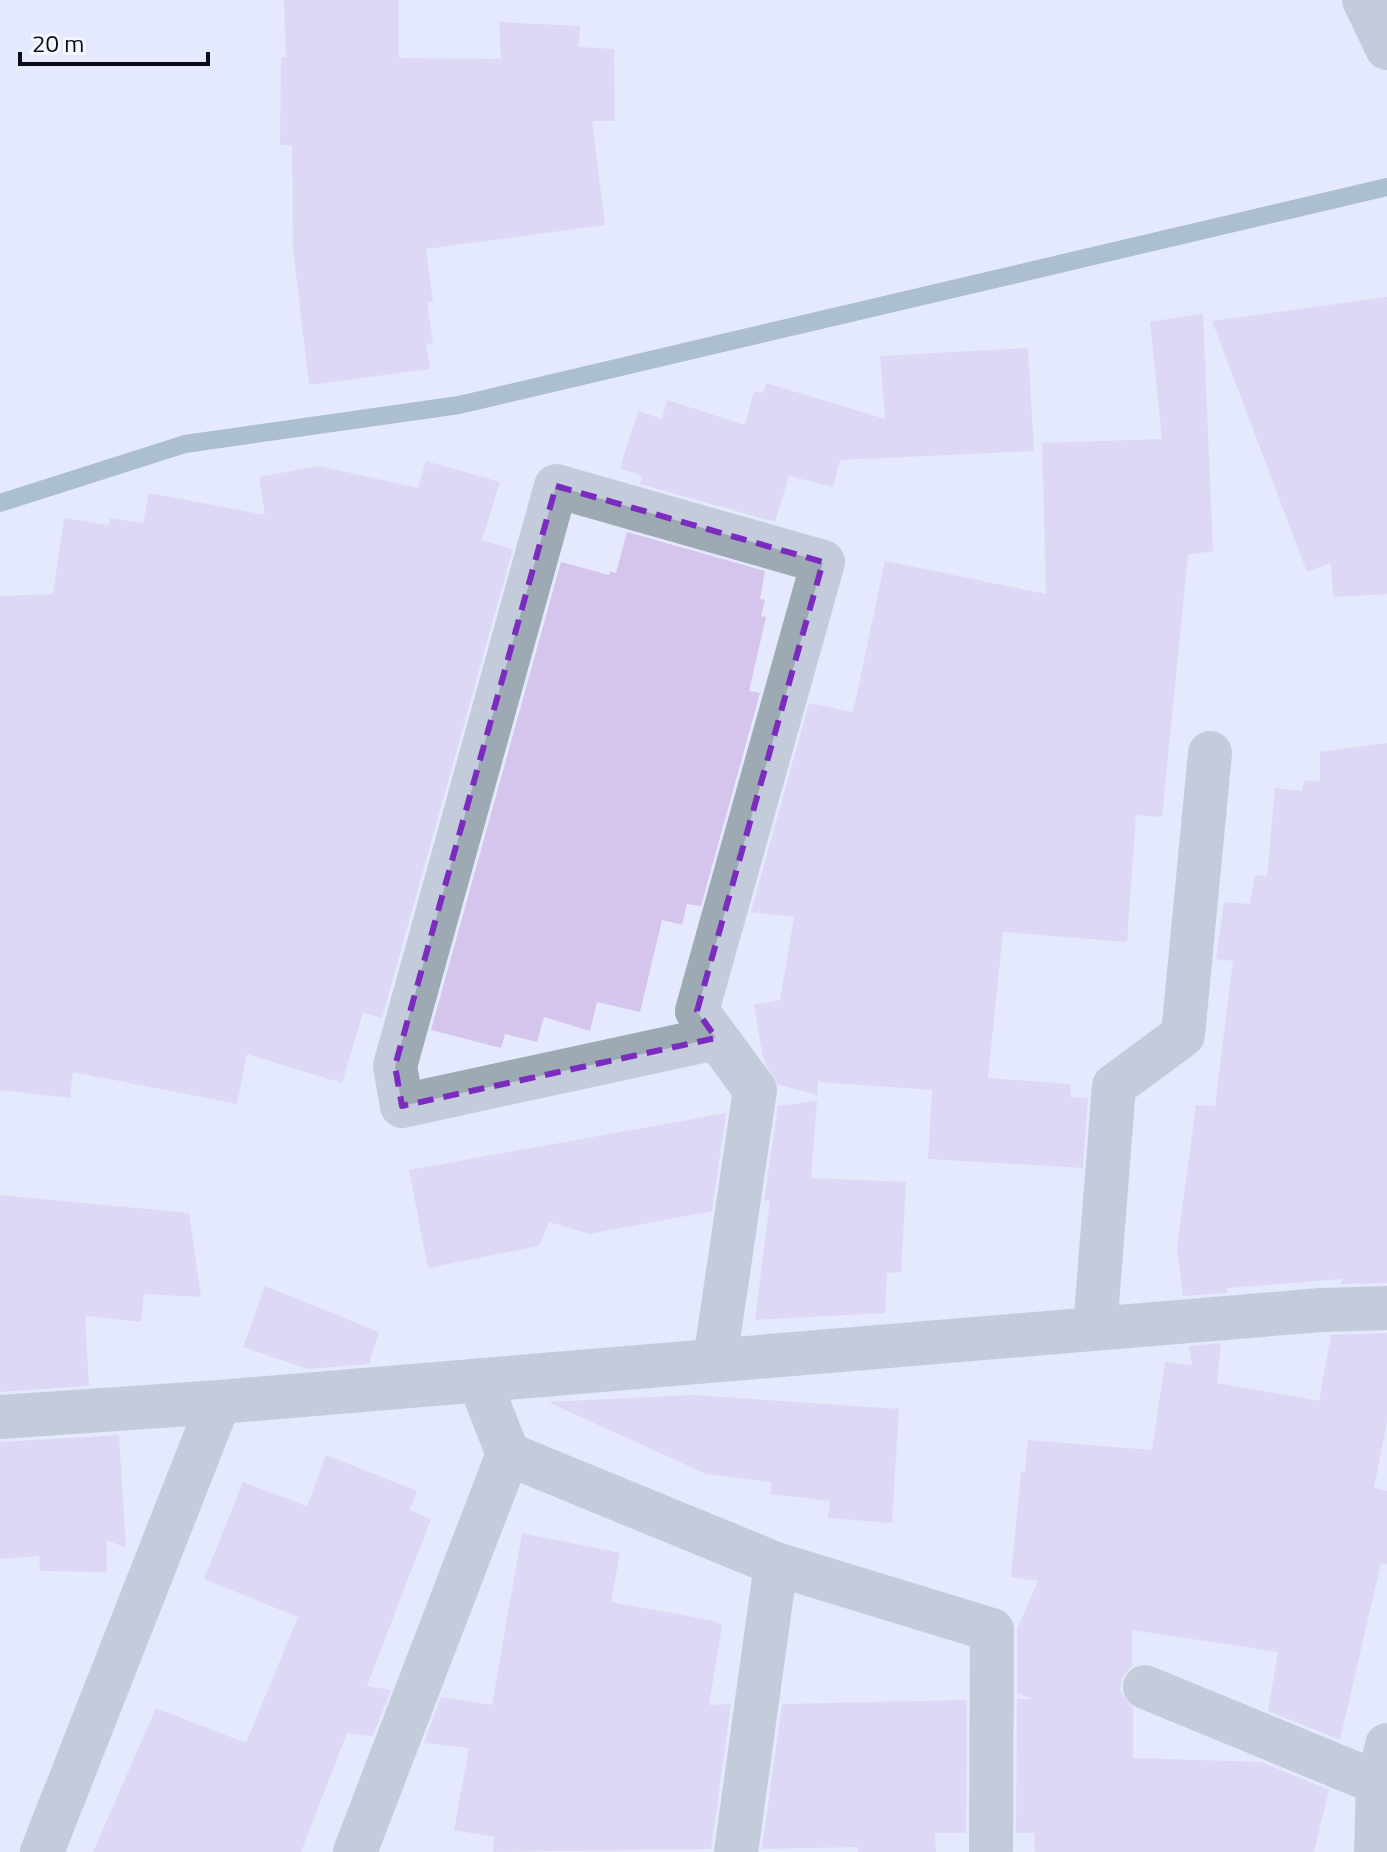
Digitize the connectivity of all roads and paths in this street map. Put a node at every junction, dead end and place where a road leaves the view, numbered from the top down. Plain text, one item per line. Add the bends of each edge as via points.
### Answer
1 (1364, 0) edge
2 (1387, 48) edge
3 (1210, 753) dead end
4 (716, 1038) junction
5 (1387, 1308) edge
6 (1095, 1329) junction
7 (715, 1360) junction
8 (479, 1380) junction
9 (219, 1402) junction
10 (0, 1417) edge
11 (508, 1454) junction
12 (776, 1564) junction
13 (1145, 1687) dead end
14 (1382, 1764) edge
15 (42, 1852) edge
16 (355, 1852) edge
17 (736, 1852) edge
18 (991, 1852) edge
19 (1376, 1852) edge

1 - 2 street
3 - 6 street via 1183,1035 1114,1086
4 - 4 street via 697,1011 823,562 556,486 395,1066 402,1106
4 - 7 street via 755,1090
5 - 6 street
6 - 7 street
7 - 8 street
8 - 9 street
8 - 11 street
9 - 10 street
9 - 15 street
11 - 12 street
11 - 16 street
12 - 17 street
12 - 18 street via 992,1630
13 - 14 street
14 - 19 street

